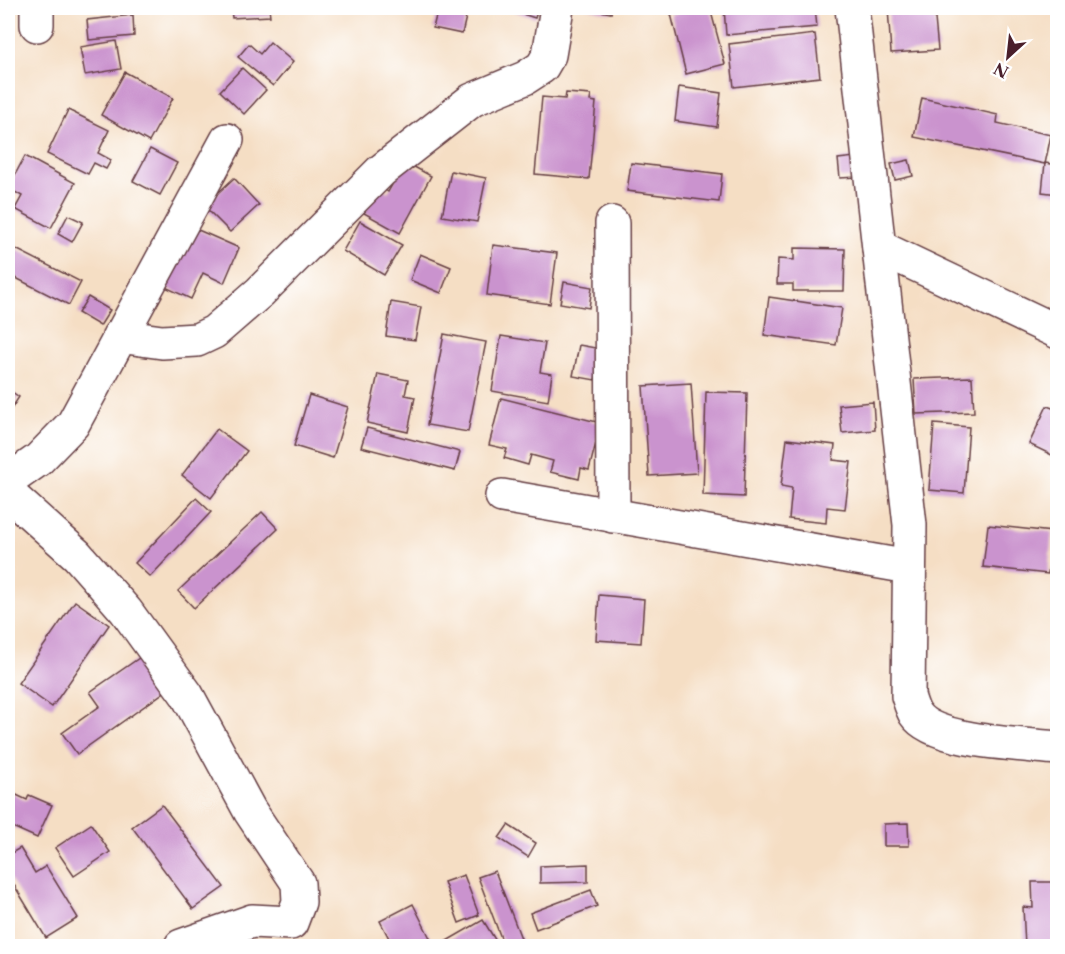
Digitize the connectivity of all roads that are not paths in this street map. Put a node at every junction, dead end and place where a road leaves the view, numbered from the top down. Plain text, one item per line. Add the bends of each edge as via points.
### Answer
1 (557, 8) edge
2 (852, 8) edge
3 (227, 140) dead end
4 (612, 223) dead end
5 (879, 247) junction
6 (1058, 332) edge
7 (119, 336) junction
8 (8, 482) edge
9 (8, 493) edge
10 (502, 496) dead end
11 (613, 516) junction
12 (909, 567) junction
13 (1058, 748) edge
14 (181, 946) edge

1 - 7 street via 549,55 542,67 472,100 381,171 260,292 214,332 197,340 162,342
2 - 5 street
3 - 7 street
4 - 11 street
5 - 6 street
5 - 12 street via 910,525
7 - 8 street via 73,423 38,460
9 - 14 street via 77,555 126,611 187,695 250,811 298,883 299,902 291,923 252,921
10 - 11 street
11 - 12 street
12 - 13 street via 908,696 915,715 930,727 959,736

